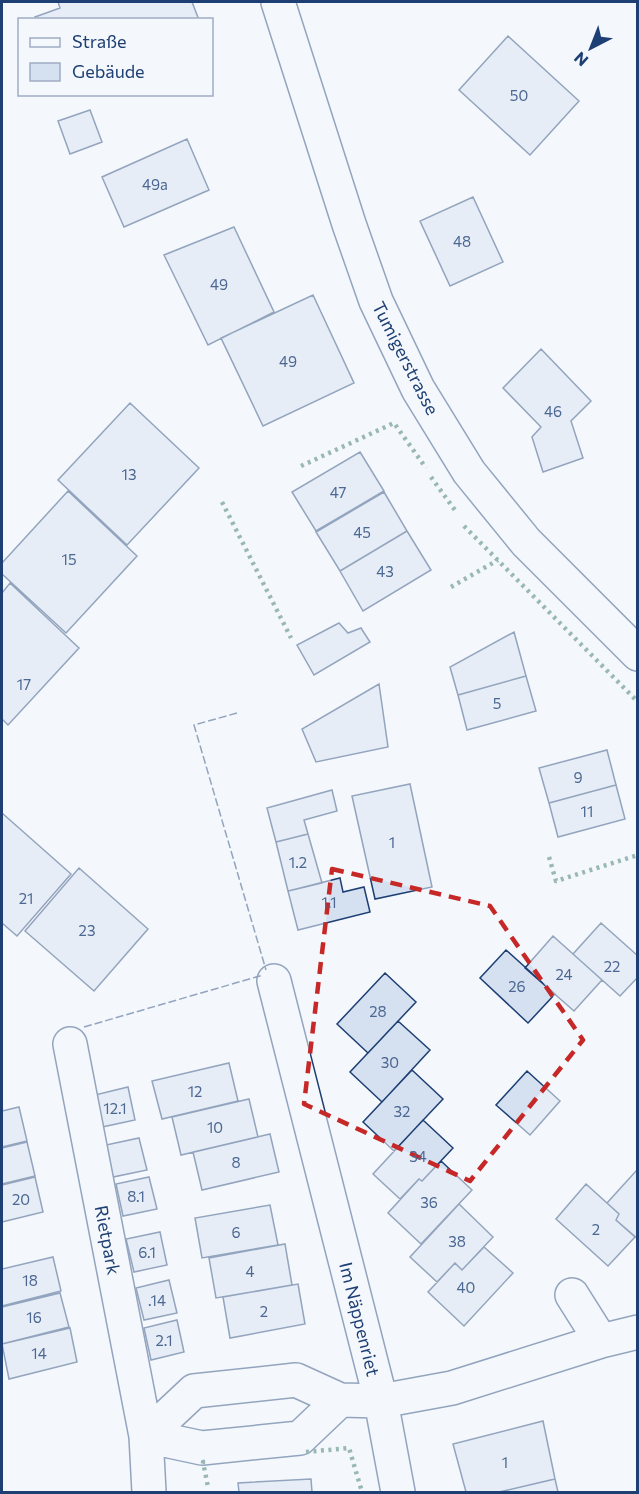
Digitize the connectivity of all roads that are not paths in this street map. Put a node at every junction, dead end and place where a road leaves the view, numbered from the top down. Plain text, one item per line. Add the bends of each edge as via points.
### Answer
1 (278, 2) edge
2 (638, 654) edge
3 (274, 981) dead end
4 (70, 1044) dead end
5 (572, 1294) dead end
6 (638, 1332) edge
7 (601, 1341) junction
8 (340, 1400) junction
9 (381, 1401) junction
10 (146, 1436) junction
11 (148, 1492) edge
12 (398, 1492) edge

1 - 2 street, Tumigerstrasse via 376,301 418,388 469,472 526,542
3 - 9 street, Im Näppenriet
4 - 10 street, Rietpark
5 - 7 street
6 - 7 street, Im Näppenriet
7 - 9 street, Im Näppenriet via 452,1388
8 - 9 street
8 - 10 street via 300,1438 202,1448
8 - 10 street via 296,1380 194,1391
9 - 12 street
10 - 11 street, Rietpark

